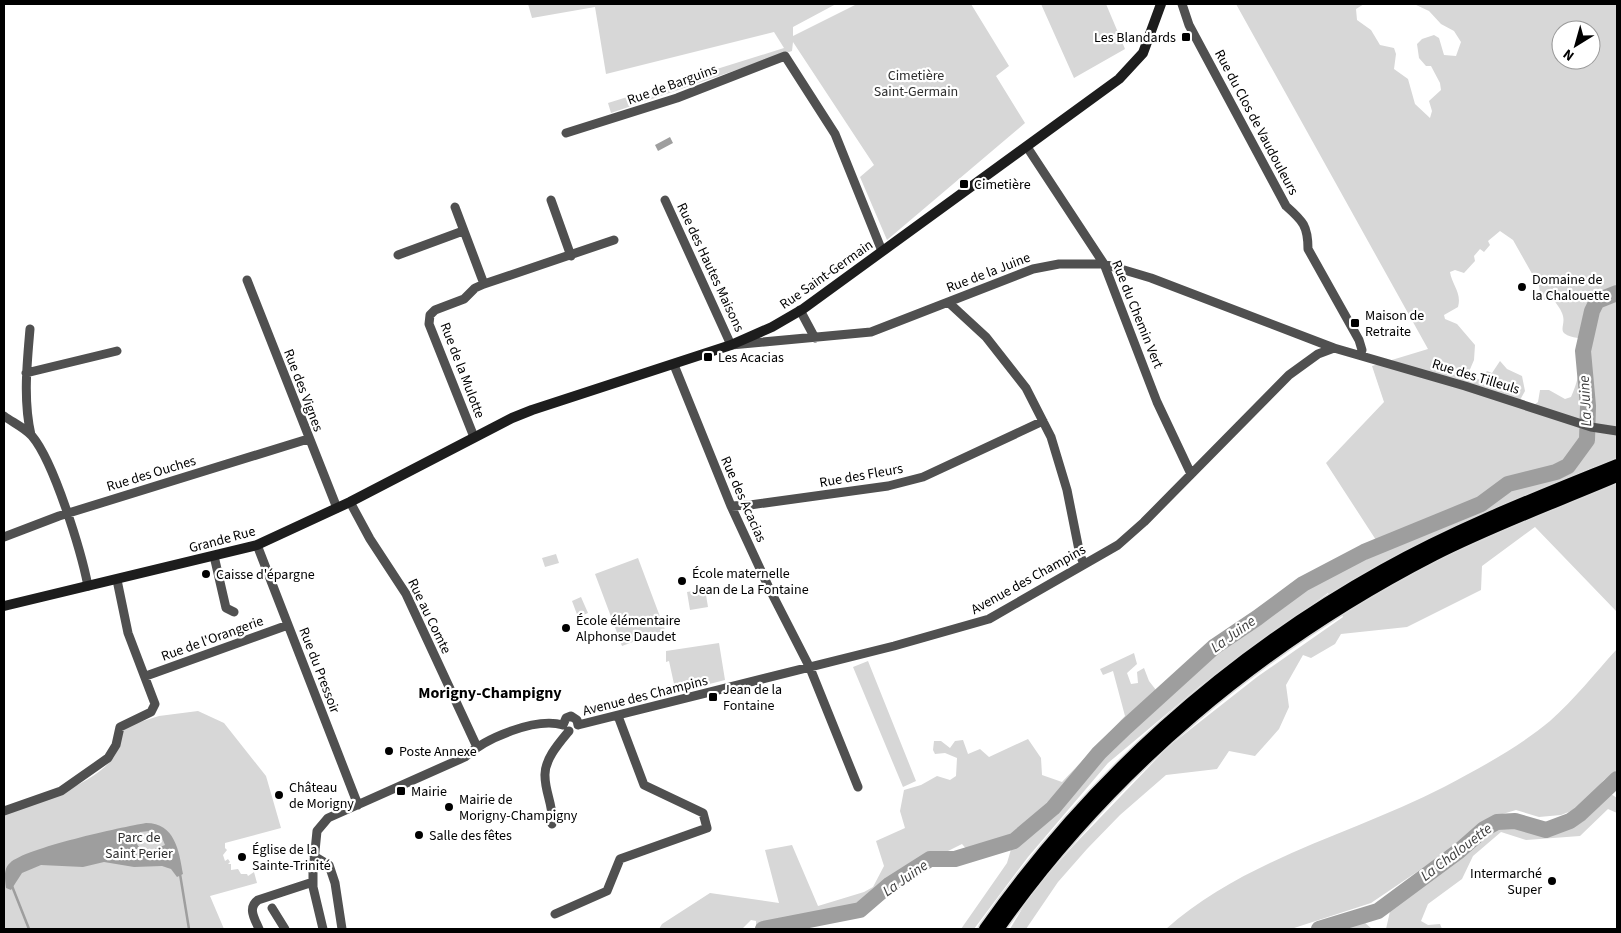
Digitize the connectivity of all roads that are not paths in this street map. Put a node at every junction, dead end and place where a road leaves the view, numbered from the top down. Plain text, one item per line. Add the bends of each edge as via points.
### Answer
1 (1162, 4) edge
2 (1182, 4) edge
3 (566, 133) dead end
4 (1027, 147) junction
5 (551, 200) dead end
6 (665, 200) dead end
7 (455, 207) dead end
8 (463, 231) junction
9 (614, 240) dead end
10 (882, 251) junction
11 (398, 255) dead end
12 (571, 256) junction
13 (1104, 264) junction
14 (247, 280) dead end
15 (484, 284) junction
16 (948, 302) junction
17 (800, 310) junction
18 (30, 328) dead end
19 (815, 338) junction
20 (731, 345) junction
21 (1334, 348) junction
22 (117, 351) dead end
23 (1360, 355) junction
24 (674, 365) junction
25 (26, 373) junction
26 (4, 416) edge
27 (1043, 421) junction
28 (1617, 431) edge
29 (32, 435) junction
30 (474, 437) junction
31 (308, 439) junction
32 (434, 459) joint
33 (1617, 465) edge
34 (1191, 474) junction
35 (1617, 476) edge
36 (350, 502) junction
37 (731, 506) junction
38 (337, 508) junction
39 (67, 514) junction
40 (4, 537) edge
41 (256, 545) junction
42 (214, 556) junction
43 (1084, 564) junction
44 (117, 580) junction
45 (88, 586) junction
46 (4, 606) edge
47 (234, 612) dead end
48 (288, 625) junction
49 (810, 668) junction
50 (146, 676) junction
51 (618, 716) junction
52 (578, 725) junction
53 (566, 728) junction
54 (477, 747) junction
55 (858, 786) dead end
56 (358, 805) junction
57 (4, 812) edge
58 (552, 824) dead end
59 (314, 856) junction
60 (313, 882) junction
61 (272, 908) dead end
62 (555, 914) dead end
63 (259, 929) edge
64 (284, 929) edge
65 (323, 929) edge
66 (342, 929) edge
67 (985, 929) edge
68 (998, 929) edge

1 - 4 main road, Rue Saint-Germain via 1150,37 1132,65
2 - 23 street, Rue du Clos de Vaudouleurs via 1286,206 1300,218 1308,232 1308,249 1359,340
3 - 10 street, Rue de Barguins via 677,98 785,56 835,134
4 - 10 main road, Rue Saint-Germain
4 - 13 street, Rue du Chemin Vert
5 - 12 street
6 - 20 street, Rue des Hautes Maisons
7 - 8 street
8 - 11 street
8 - 15 street
9 - 12 street, Rue de la Mulotte
10 - 17 main road, Rue Saint-Germain
12 - 15 street, Rue de la Mulotte
13 - 16 street, Rue de la Juine via 1059,264 1033,269
13 - 21 street, Rue de la Juine via 1152,278
13 - 34 street, Rue du Chemin Vert via 1157,402
14 - 31 street, Rue des Vignes
15 - 30 street, Rue de la Mulotte via 464,299 435,310 430,315 429,324
16 - 19 street, Rue de la Juine via 871,332
16 - 27 street via 986,337 1026,388
17 - 19 street
17 - 20 main road, Rue Saint-Germain
18 - 25 street
19 - 20 street, Rue de la Juine
20 - 24 main road, Rue Saint-Germain
21 - 23 street
21 - 34 street, Avenue des Champins via 1318,354 1289,375
22 - 25 street
23 - 28 street, Rue des Tilleuls via 1588,426
24 - 30 main road, Rue Saint-Germain via 532,410
24 - 37 street, Rue des Acacias
25 - 29 street via 27,417
26 - 29 street
27 - 37 street, Rue des Fleurs via 923,476 888,486
27 - 43 street via 1067,490
29 - 39 street via 47,461
30 - 32 main road, Rue Saint-Germain
31 - 38 street, Rue des Vignes
31 - 39 street, Rue des Ouches
32 - 36 main road, Grande Rue
33 - 67 main road via 1491,516 1433,544 1335,599 1248,658 1193,701 1107,780 1011,892
34 - 43 street, Avenue des Champins via 1118,545
35 - 68 main road via 1435,554 1341,607 1256,665 1207,702 1113,790 1072,835
36 - 38 main road, Grande Rue
36 - 54 street, Rue au Comte via 406,594
37 - 49 street, Rue des Acacias
38 - 41 main road, Grande Rue
39 - 40 street, Rue des Ouches
39 - 45 street
41 - 42 main road, Grande Rue
41 - 48 street, Rue du Pressoir
42 - 44 main road, Grande Rue
42 - 47 street via 226,608
43 - 49 street, Avenue des Champins via 989,619
44 - 45 main road, Grande Rue
44 - 50 street via 128,633
45 - 46 main road, Grande Rue
48 - 50 street, Rue de l'Orangerie
48 - 56 street, Rue du Pressoir
49 - 51 street, Avenue des Champins
49 - 55 street, Rue des Acacias
50 - 57 street via 154,709 120,727 116,745 108,758 61,791
51 - 52 street, Avenue des Champins
51 - 62 street via 644,785 703,813 708,828 620,859 608,891
52 - 53 street via 574,730
52 - 53 street via 576,718 571,716 566,718
53 - 54 street via 543,722
53 - 58 street via 545,775 554,811
54 - 56 street via 465,757
56 - 59 street via 328,818 317,831
59 - 60 street
59 - 66 street via 329,865
60 - 63 street via 253,904 251,909
60 - 65 street
61 - 64 street

